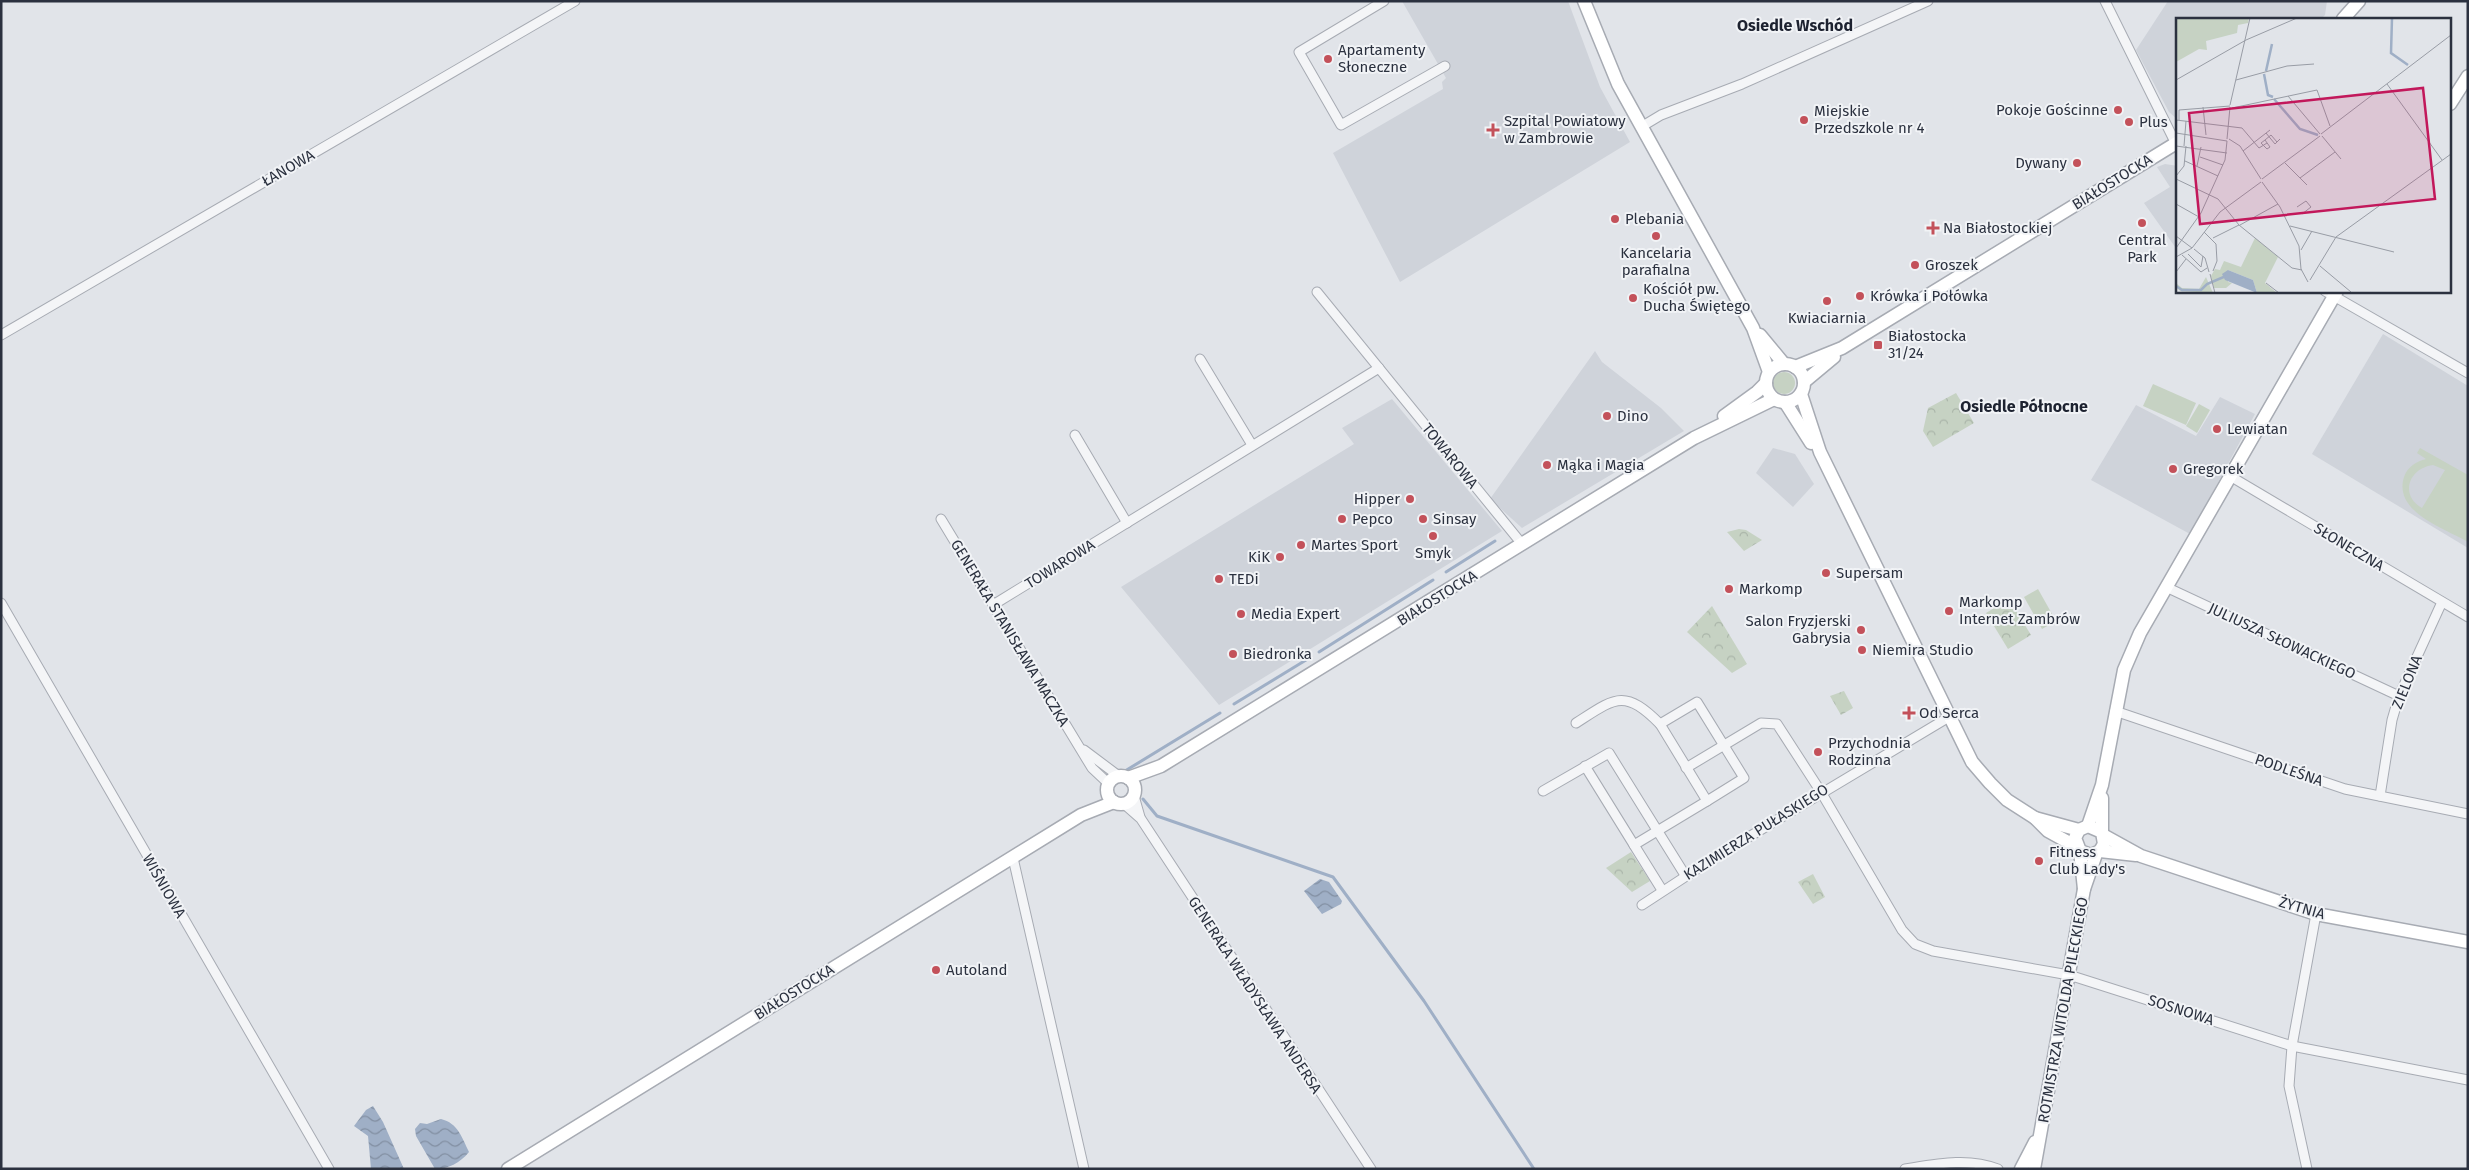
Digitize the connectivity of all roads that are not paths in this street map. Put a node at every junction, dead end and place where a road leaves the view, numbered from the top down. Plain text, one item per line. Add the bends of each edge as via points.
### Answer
1 (575, 1) edge
2 (1384, 1) edge
3 (1584, 1) edge
4 (1928, 1) edge
5 (2105, 1) edge
6 (2348, 1) edge
7 (2360, 1) edge
8 (2334, 18) edge
9 (2344, 18) edge
10 (1445, 66) dead end
11 (2468, 76) edge
12 (2452, 101) edge
13 (1641, 127) junction
14 (2176, 143) edge
15 (2176, 146) edge
16 (1317, 292) dead end
17 (2332, 293) edge
18 (1753, 328) junction
19 (1, 335) edge
20 (1842, 348) junction
21 (1200, 359) dead end
22 (1789, 366) junction
23 (1379, 368) junction
24 (2468, 373) edge
25 (1767, 378) junction
26 (1802, 388) junction
27 (1780, 401) junction
28 (1711, 428) junction
29 (1075, 435) dead end
30 (1252, 445) junction
31 (1820, 452) junction
32 (2230, 476) junction
33 (941, 519) dead end
34 (1127, 522) junction
35 (1522, 544) junction
36 (2166, 586) junction
37 (2442, 602) junction
38 (1, 603) edge
39 (993, 605) junction
40 (2468, 617) edge
41 (2398, 696) junction
42 (2115, 711) junction
43 (1949, 717) junction
44 (1576, 723) dead end
45 (1660, 724) junction
46 (1723, 746) junction
47 (1080, 747) junction
48 (1161, 766) junction
49 (1585, 766) junction
50 (1686, 768) junction
51 (1124, 777) junction
52 (2102, 785) junction
53 (1108, 786) junction
54 (1543, 791) dead end
55 (1821, 792) junction
56 (2380, 796) junction
57 (1127, 799) junction
58 (1706, 801) junction
59 (2468, 814) edge
60 (1081, 815) junction
61 (2035, 818) junction
62 (2084, 828) junction
63 (1658, 831) junction
64 (2102, 834) junction
65 (1634, 845) junction
66 (2078, 849) junction
67 (2098, 852) junction
68 (2141, 856) junction
69 (1014, 858) junction
70 (1685, 875) junction
71 (2084, 889) junction
72 (1662, 890) junction
73 (1642, 905) dead end
74 (2316, 914) junction
75 (2468, 942) edge
76 (2069, 975) junction
77 (2292, 1046) junction
78 (2468, 1080) edge
79 (2042, 1131) junction
80 (1980, 1167) edge
81 (329, 1169) edge
82 (508, 1169) edge
83 (1084, 1169) edge
84 (1370, 1169) edge
85 (1905, 1169) edge
86 (1998, 1169) edge
87 (2021, 1169) edge
88 (2034, 1169) edge
89 (2307, 1169) edge

1 - 19 street, ŁANOWA
2 - 10 street via 1299,52 1341,125
3 - 13 street via 1618,84
4 - 13 street via 1742,84 1660,115
5 - 14 street
6 - 8 street
7 - 9 street
11 - 12 street
13 - 18 street
15 - 20 street, BIAŁOSTOCKA
16 - 23 street, TOWAROWA
17 - 24 street
17 - 32 street
18 - 22 street
18 - 25 street
20 - 22 street, BIAŁOSTOCKA
20 - 26 street, BIAŁOSTOCKA
21 - 30 street
22 - 25 street via 1773,368
22 - 26 street via 1800,371
23 - 30 street, TOWAROWA
23 - 35 street, TOWAROWA
25 - 27 street via 1769,394
25 - 28 street, BIAŁOSTOCKA
26 - 27 street via 1791,401
26 - 31 street
27 - 28 street, BIAŁOSTOCKA
27 - 31 street
28 - 35 street, BIAŁOSTOCKA
29 - 34 street
30 - 34 street, TOWAROWA
31 - 43 street
32 - 36 street
32 - 37 street, SŁONECZNA
33 - 39 street, GENERAŁA STANISŁAWA MACZKA
34 - 39 street, TOWAROWA
35 - 48 street, BIAŁOSTOCKA
36 - 41 street, JULIUSZA SŁOWACKIEGO
36 - 42 street via 2124,670
37 - 40 street, SŁONECZNA
37 - 41 street, ZIELONA
38 - 81 street, WIŚNIOWA
39 - 47 street, GENERAŁA STANISŁAWA MACZKA
41 - 56 street, ZIELONA
42 - 52 street
42 - 56 street, PODLEŚNA via 2345,789
43 - 55 street, KAZIMIERZA PUŁASKIEGO
43 - 61 street via 1972,762 2007,800
44 - 45 street via 1607,704 1623,699 1643,707
45 - 46 street via 1697,702
45 - 50 street
46 - 50 street
46 - 55 street, SOSNOWA via 1761,723 1777,724
46 - 58 street via 1744,778
47 - 51 street, GENERAŁA STANISŁAWA MACZKA
47 - 53 street, GENERAŁA STANISŁAWA MACZKA
48 - 51 street, BIAŁOSTOCKA
48 - 57 street, BIAŁOSTOCKA
49 - 54 street
49 - 63 street via 1609,752
49 - 65 street
50 - 58 street
51 - 53 street, BIAŁOSTOCKA
51 - 57 street via 1134,785
52 - 62 street
52 - 64 street
53 - 57 street via 1109,796
53 - 60 street, BIAŁOSTOCKA
55 - 70 street, KAZIMIERZA PUŁASKIEGO
55 - 76 street, SOSNOWA via 1902,930 1915,944 1933,951
56 - 59 street, PODLEŚNA
57 - 60 street, BIAŁOSTOCKA
57 - 84 street, GENERAŁA WŁADYSŁAWA ANDERSA
58 - 63 street
60 - 69 street, BIAŁOSTOCKA
61 - 62 street
61 - 66 street via 2048,831
62 - 64 street
62 - 66 street via 2075,838
63 - 65 street
63 - 70 street
64 - 67 street via 2104,844
64 - 68 street, ŻYTNIA
65 - 72 street
66 - 67 street via 2090,856
66 - 71 street, ROTMISTRZA WITOLDA PILECKIEGO
67 - 68 street, ŻYTNIA
67 - 71 street, ROTMISTRZA WITOLDA PILECKIEGO
68 - 74 street, ŻYTNIA
69 - 82 street, BIAŁOSTOCKA
69 - 83 street
70 - 72 street, KAZIMIERZA PUŁASKIEGO
71 - 76 street, ROTMISTRZA WITOLDA PILECKIEGO
72 - 73 street, KAZIMIERZA PUŁASKIEGO
74 - 75 street, ŻYTNIA
74 - 77 street
76 - 77 street, SOSNOWA
76 - 79 street, ROTMISTRZA WITOLDA PILECKIEGO
77 - 78 street, SOSNOWA
77 - 89 street via 2289,1086
79 - 87 street, ROTMISTRZA WITOLDA PILECKIEGO
79 - 88 street, ROTMISTRZA WITOLDA PILECKIEGO
80 - 85 street via 1948,1162
80 - 86 street

